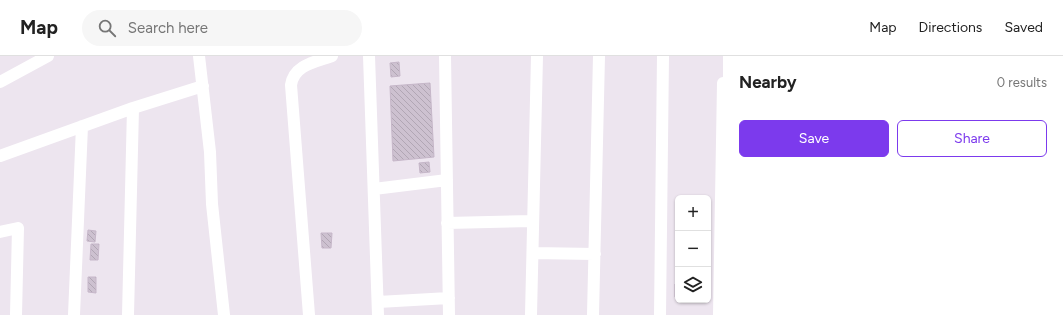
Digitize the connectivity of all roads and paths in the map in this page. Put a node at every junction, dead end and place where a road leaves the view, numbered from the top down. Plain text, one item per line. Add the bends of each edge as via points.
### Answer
1 (48, 56) edge
2 (199, 56) edge
3 (332, 56) edge
4 (369, 56) edge
5 (444, 56) edge
6 (537, 56) edge
7 (598, 56) edge
8 (663, 56) edge
9 (0, 82) edge
10 (723, 83) edge
11 (203, 86) junction
12 (132, 108) junction
13 (82, 126) junction
14 (0, 156) edge
15 (447, 180) junction
16 (374, 189) junction
17 (533, 221) junction
18 (447, 223) junction
19 (0, 232) edge
20 (533, 253) junction
21 (595, 254) junction
22 (449, 298) junction
23 (378, 302) junction
24 (16, 315) edge
25 (74, 315) edge
26 (128, 315) edge
27 (224, 315) edge
28 (309, 315) edge
29 (378, 315) edge
30 (449, 315) edge
31 (531, 315) edge
32 (594, 315) edge
33 (660, 315) edge
34 (719, 315) edge

1 - 9 street
2 - 11 street
3 - 28 street via 299,69 292,78 291,85
4 - 16 street
5 - 15 street
6 - 17 street
7 - 21 street
8 - 33 street
10 - 34 street
11 - 12 street
11 - 27 street
12 - 13 street
12 - 26 street
13 - 14 street
13 - 25 street
15 - 16 street
15 - 18 street
16 - 23 street
17 - 18 street
17 - 20 street
18 - 22 street
19 - 24 street via 18,228
20 - 21 street
20 - 31 street
21 - 32 street
22 - 23 street
22 - 30 street
23 - 29 street

